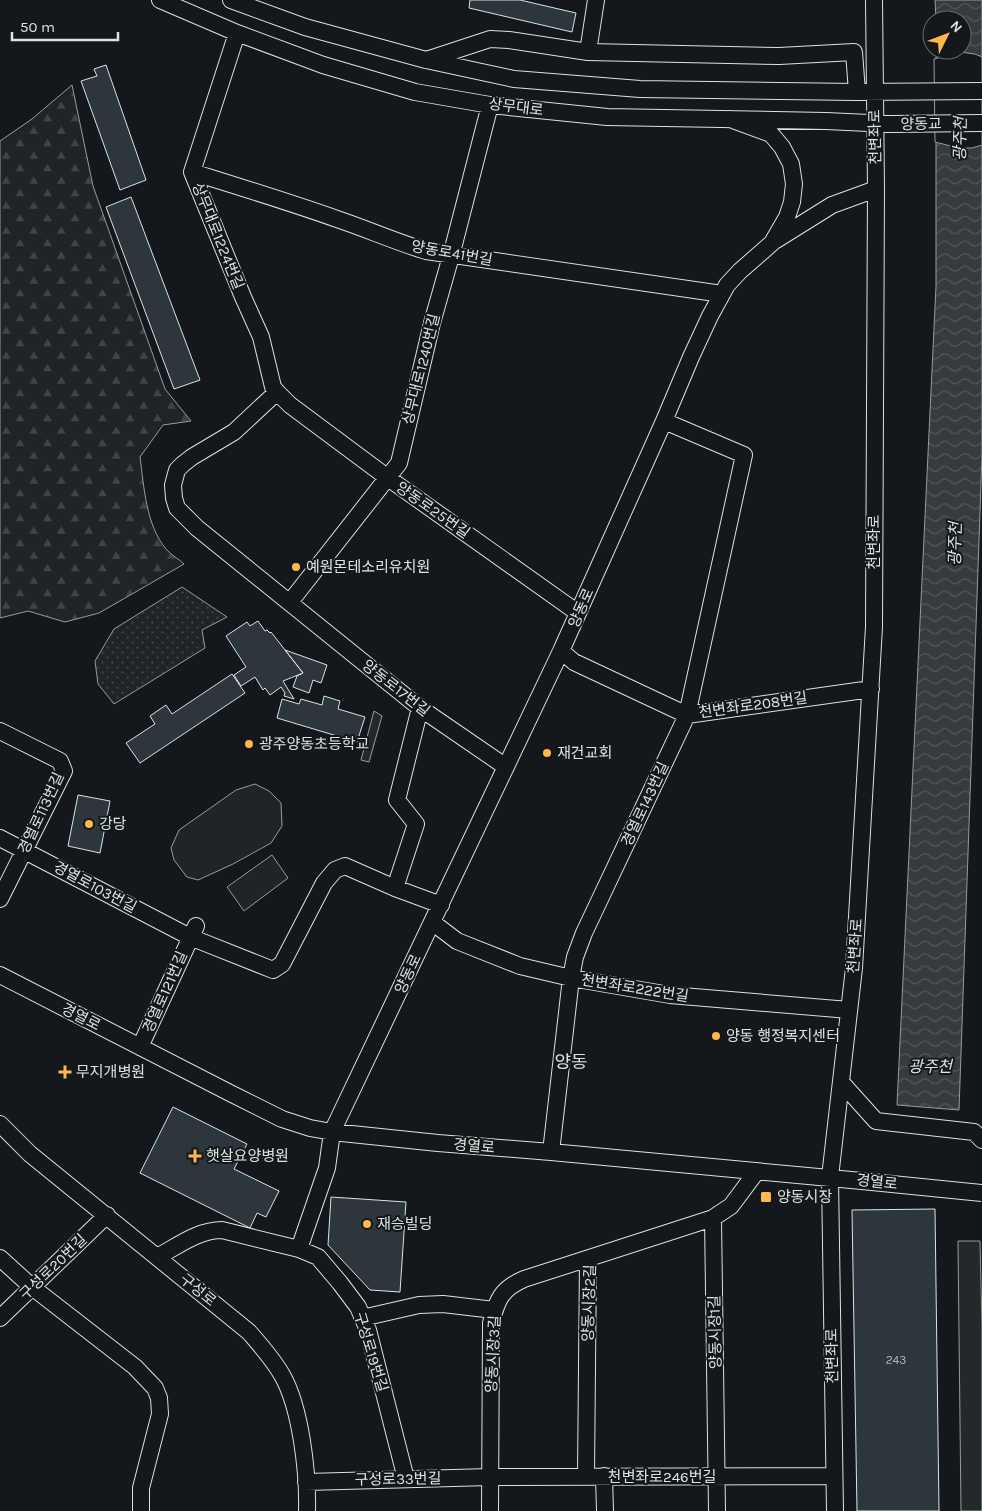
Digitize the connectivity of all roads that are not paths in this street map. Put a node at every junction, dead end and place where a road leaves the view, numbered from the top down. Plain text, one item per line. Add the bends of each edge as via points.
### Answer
1 (160, 0) edge
2 (231, 0) edge
3 (596, 0) edge
4 (874, 0) edge
5 (237, 33) junction
6 (588, 52) junction
7 (426, 60) junction
8 (982, 91) edge
9 (857, 92) junction
10 (874, 92) junction
11 (490, 105) junction
12 (730, 119) junction
13 (882, 123) junction
14 (982, 123) edge
15 (192, 172) junction
16 (876, 189) junction
17 (772, 243) junction
18 (451, 256) junction
19 (722, 294) junction
20 (277, 392) junction
21 (290, 405) joint
22 (664, 421) junction
23 (388, 478) junction
24 (290, 602) junction
25 (578, 613) junction
26 (561, 651) junction
27 (871, 689) junction
28 (420, 708) junction
29 (687, 715) junction
30 (0, 730) edge
31 (506, 767) junction
32 (0, 838) edge
33 (24, 850) junction
34 (395, 888) junction
35 (0, 898) edge
36 (441, 905) junction
37 (432, 922) junction
38 (193, 931) junction
39 (0, 975) edge
40 (571, 978) junction
41 (849, 1010) junction
42 (140, 1047) junction
43 (841, 1082) junction
44 (0, 1124) edge
45 (332, 1132) junction
46 (979, 1133) edge
47 (551, 1152) junction
48 (757, 1171) junction
49 (830, 1178) junction
50 (982, 1193) edge
51 (107, 1215) junction
52 (713, 1218) junction
53 (298, 1249) junction
54 (157, 1257) junction
55 (0, 1258) edge
56 (588, 1259) junction
57 (32, 1287) junction
58 (494, 1310) junction
59 (0, 1318) edge
60 (362, 1318) junction
61 (586, 1476) junction
62 (604, 1476) junction
63 (834, 1476) junction
64 (490, 1477) junction
65 (717, 1477) junction
66 (406, 1479) junction
67 (306, 1482) junction
68 (140, 1511) edge
69 (307, 1511) edge
70 (490, 1511) edge
71 (605, 1511) edge
72 (717, 1511) edge
73 (835, 1511) edge

1 - 5 street, 상무대로
2 - 7 street, 상무대로 via 305,28
3 - 6 street
4 - 10 street, 천변좌로
5 - 11 street, 상무대로 via 323,65 416,92
5 - 15 street, 상무대로1224번길
6 - 7 street via 490,39
6 - 9 street via 770,56 854,52
7 - 9 street, 상무대로 via 514,79 640,89
8 - 10 street, 상무대로
9 - 10 street, 상무대로
10 - 13 street, 천변좌로
11 - 12 street, 상무대로 via 607,117
11 - 18 street, 상무대로1240번길
12 - 13 street, 상무대로
12 - 17 street, 양동로 via 771,134 791,164 792,202
13 - 14 street, 양동교
13 - 16 street, 천변좌로
15 - 18 street, 양동로41번길 via 356,225 426,252
15 - 20 street, 상무대로1224번길 via 261,337
16 - 17 street via 832,205
16 - 27 street, 천변좌로
17 - 19 street, 양동로 via 734,277
18 - 19 street, 양동로41번길
18 - 23 street, 상무대로1240번길 via 399,464
19 - 22 street, 양동로
20 - 21 street, 상무대로1224번길
20 - 24 street, 양동로17번길 via 234,432 183,464 173,485 177,508 182,514
21 - 23 street, 양동로25번길
22 - 25 street, 양동로
22 - 29 street, 경열로143번길 via 744,455
23 - 24 street, 상무대로1240번길
23 - 25 street, 양동로25번길
24 - 28 street, 양동로17번길
25 - 26 street, 양동로
26 - 29 street, 천변좌로208번길 via 574,662
26 - 31 street, 양동로
27 - 29 street, 천변좌로208번길
27 - 41 street, 천변좌로
28 - 31 street, 양동로17번길
28 - 34 street via 398,800 416,824
29 - 40 street, 경열로143번길 via 584,933
30 - 33 street, 경열로113번길 via 60,761 64,770
31 - 36 street, 양동로
32 - 33 street, 경열로103번길
33 - 35 street, 경열로113번길
33 - 38 street, 경열로103번길
34 - 36 street
34 - 38 street, 경열로121번길 via 345,866 335,870 324,883 282,964 273,970
36 - 37 street, 양동로
37 - 40 street, 천변좌로222번길 via 457,940 520,966
37 - 45 street, 양동로
38 - 42 street, 경열로121번길
39 - 42 street, 경열로
40 - 41 street, 천변좌로222번길 via 670,995
40 - 47 street, 경열로143번길
41 - 43 street, 천변좌로
42 - 45 street, 경열로 via 282,1119
43 - 46 street via 876,1121
43 - 49 street, 천변좌로
44 - 51 street, 구성로 via 30,1154
45 - 47 street, 경열로
45 - 53 street via 327,1168
47 - 48 street, 경열로
48 - 49 street, 경열로
48 - 52 street via 731,1206
49 - 50 street, 경열로, bridge
49 - 63 street, 천변좌로
51 - 54 street, 구성로
51 - 57 street, 구성로20번길
52 - 56 street, 양동시장2길
52 - 65 street, 양동시장1길
53 - 54 street, 구성로19번길 via 212,1230
53 - 60 street, 구성로19번길 via 318,1257 340,1282
54 - 67 street, 구성로 via 249,1332 283,1376 295,1408
55 - 57 street
56 - 58 street, 양동시장3길 via 510,1285
56 - 61 street, 양동시장2길
57 - 59 street, 구성로20번길
57 - 68 street via 135,1367 157,1392 160,1414 141,1488
58 - 60 street via 443,1304 419,1305
58 - 64 street, 양동시장3길 via 491,1323
60 - 66 street, 구성로19번길
61 - 62 street, 천변좌로246번길
61 - 64 street, 천변좌로246번길
62 - 65 street, 천변좌로246번길
62 - 71 street
63 - 65 street, 천변좌로246번길
63 - 73 street, 천변좌로
64 - 66 street, 구성로33번길
64 - 70 street, 양동시장3길
65 - 72 street, 양동시장1길
66 - 67 street, 구성로33번길
67 - 69 street, 구성로

